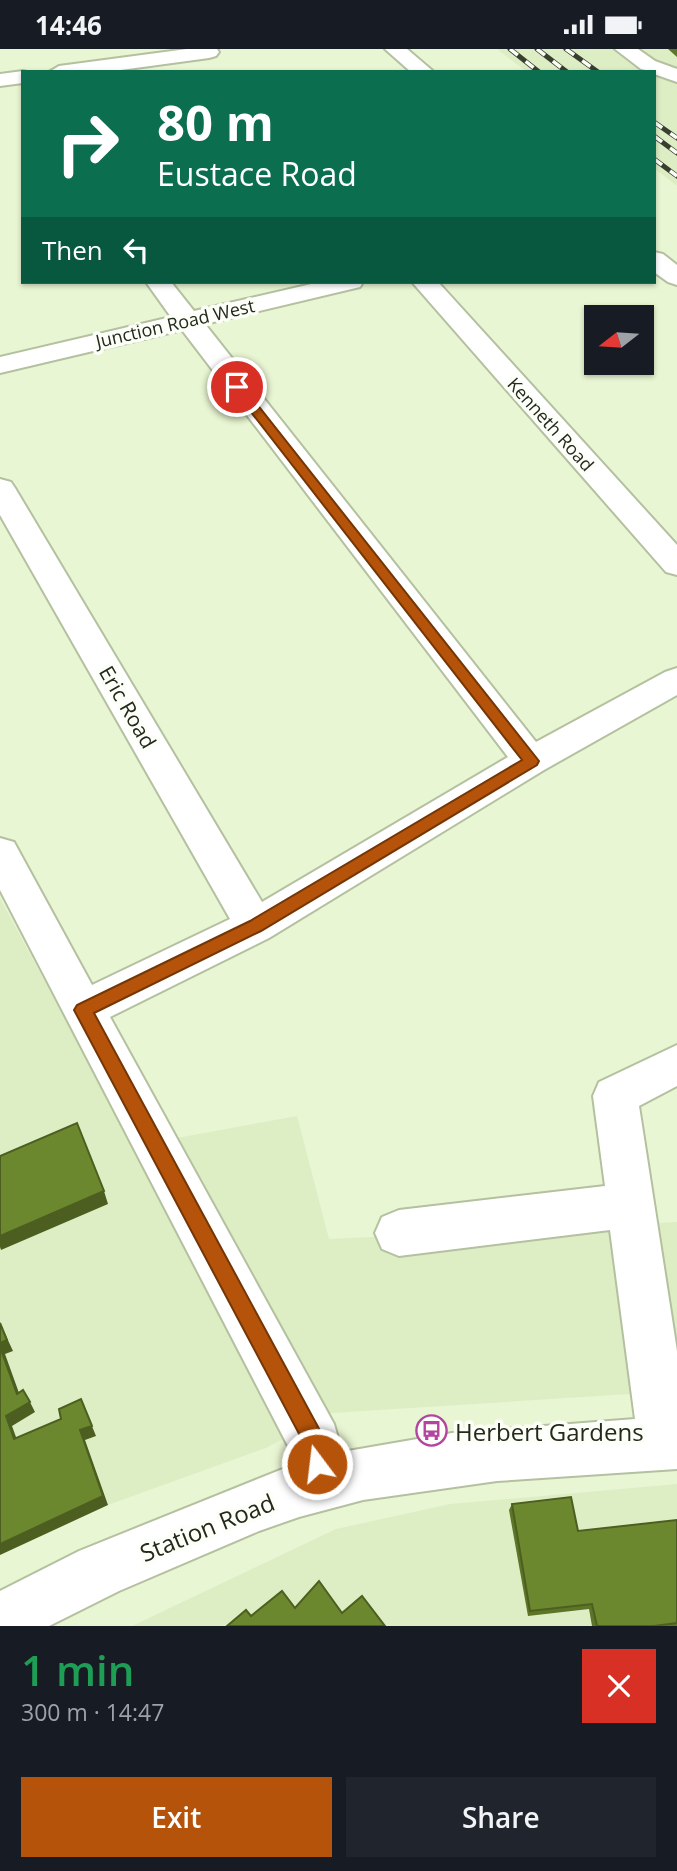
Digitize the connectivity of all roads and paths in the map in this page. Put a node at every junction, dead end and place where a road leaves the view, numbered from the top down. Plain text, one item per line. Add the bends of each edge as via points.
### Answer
1 (395, 49) edge
2 (625, 49) edge
3 (211, 54) edge
4 (76, 70) edge
5 (421, 70) edge
6 (677, 76) edge
7 (656, 261) edge
8 (677, 277) edge
9 (159, 284) edge
10 (342, 284) edge
11 (426, 284) edge
12 (185, 320) junction
13 (0, 365) edge
14 (0, 488) edge
15 (677, 565) edge
16 (677, 680) edge
17 (531, 761) junction
18 (0, 853) edge
19 (256, 926) junction
20 (83, 1010) junction
21 (677, 1064) edge
22 (632, 1205) junction
23 (398, 1233) dead end
24 (671, 1444) edge
25 (319, 1484) junction
26 (0, 1625) edge

1 - 5 street
2 - 6 street via 648,65
3 - 4 street
7 - 8 street
9 - 12 street
10 - 12 street, Junction Road West
11 - 15 street, Kenneth Road
12 - 13 street, Junction Road West
12 - 17 street
14 - 19 street, Eric Road
16 - 17 street
17 - 19 street
18 - 20 street
19 - 20 street
20 - 25 street via 315,1443
21 - 22 street via 615,1096
22 - 23 street
22 - 24 street
24 - 25 street, Station Road via 455,1458
25 - 26 street, Station Road via 69,1583

